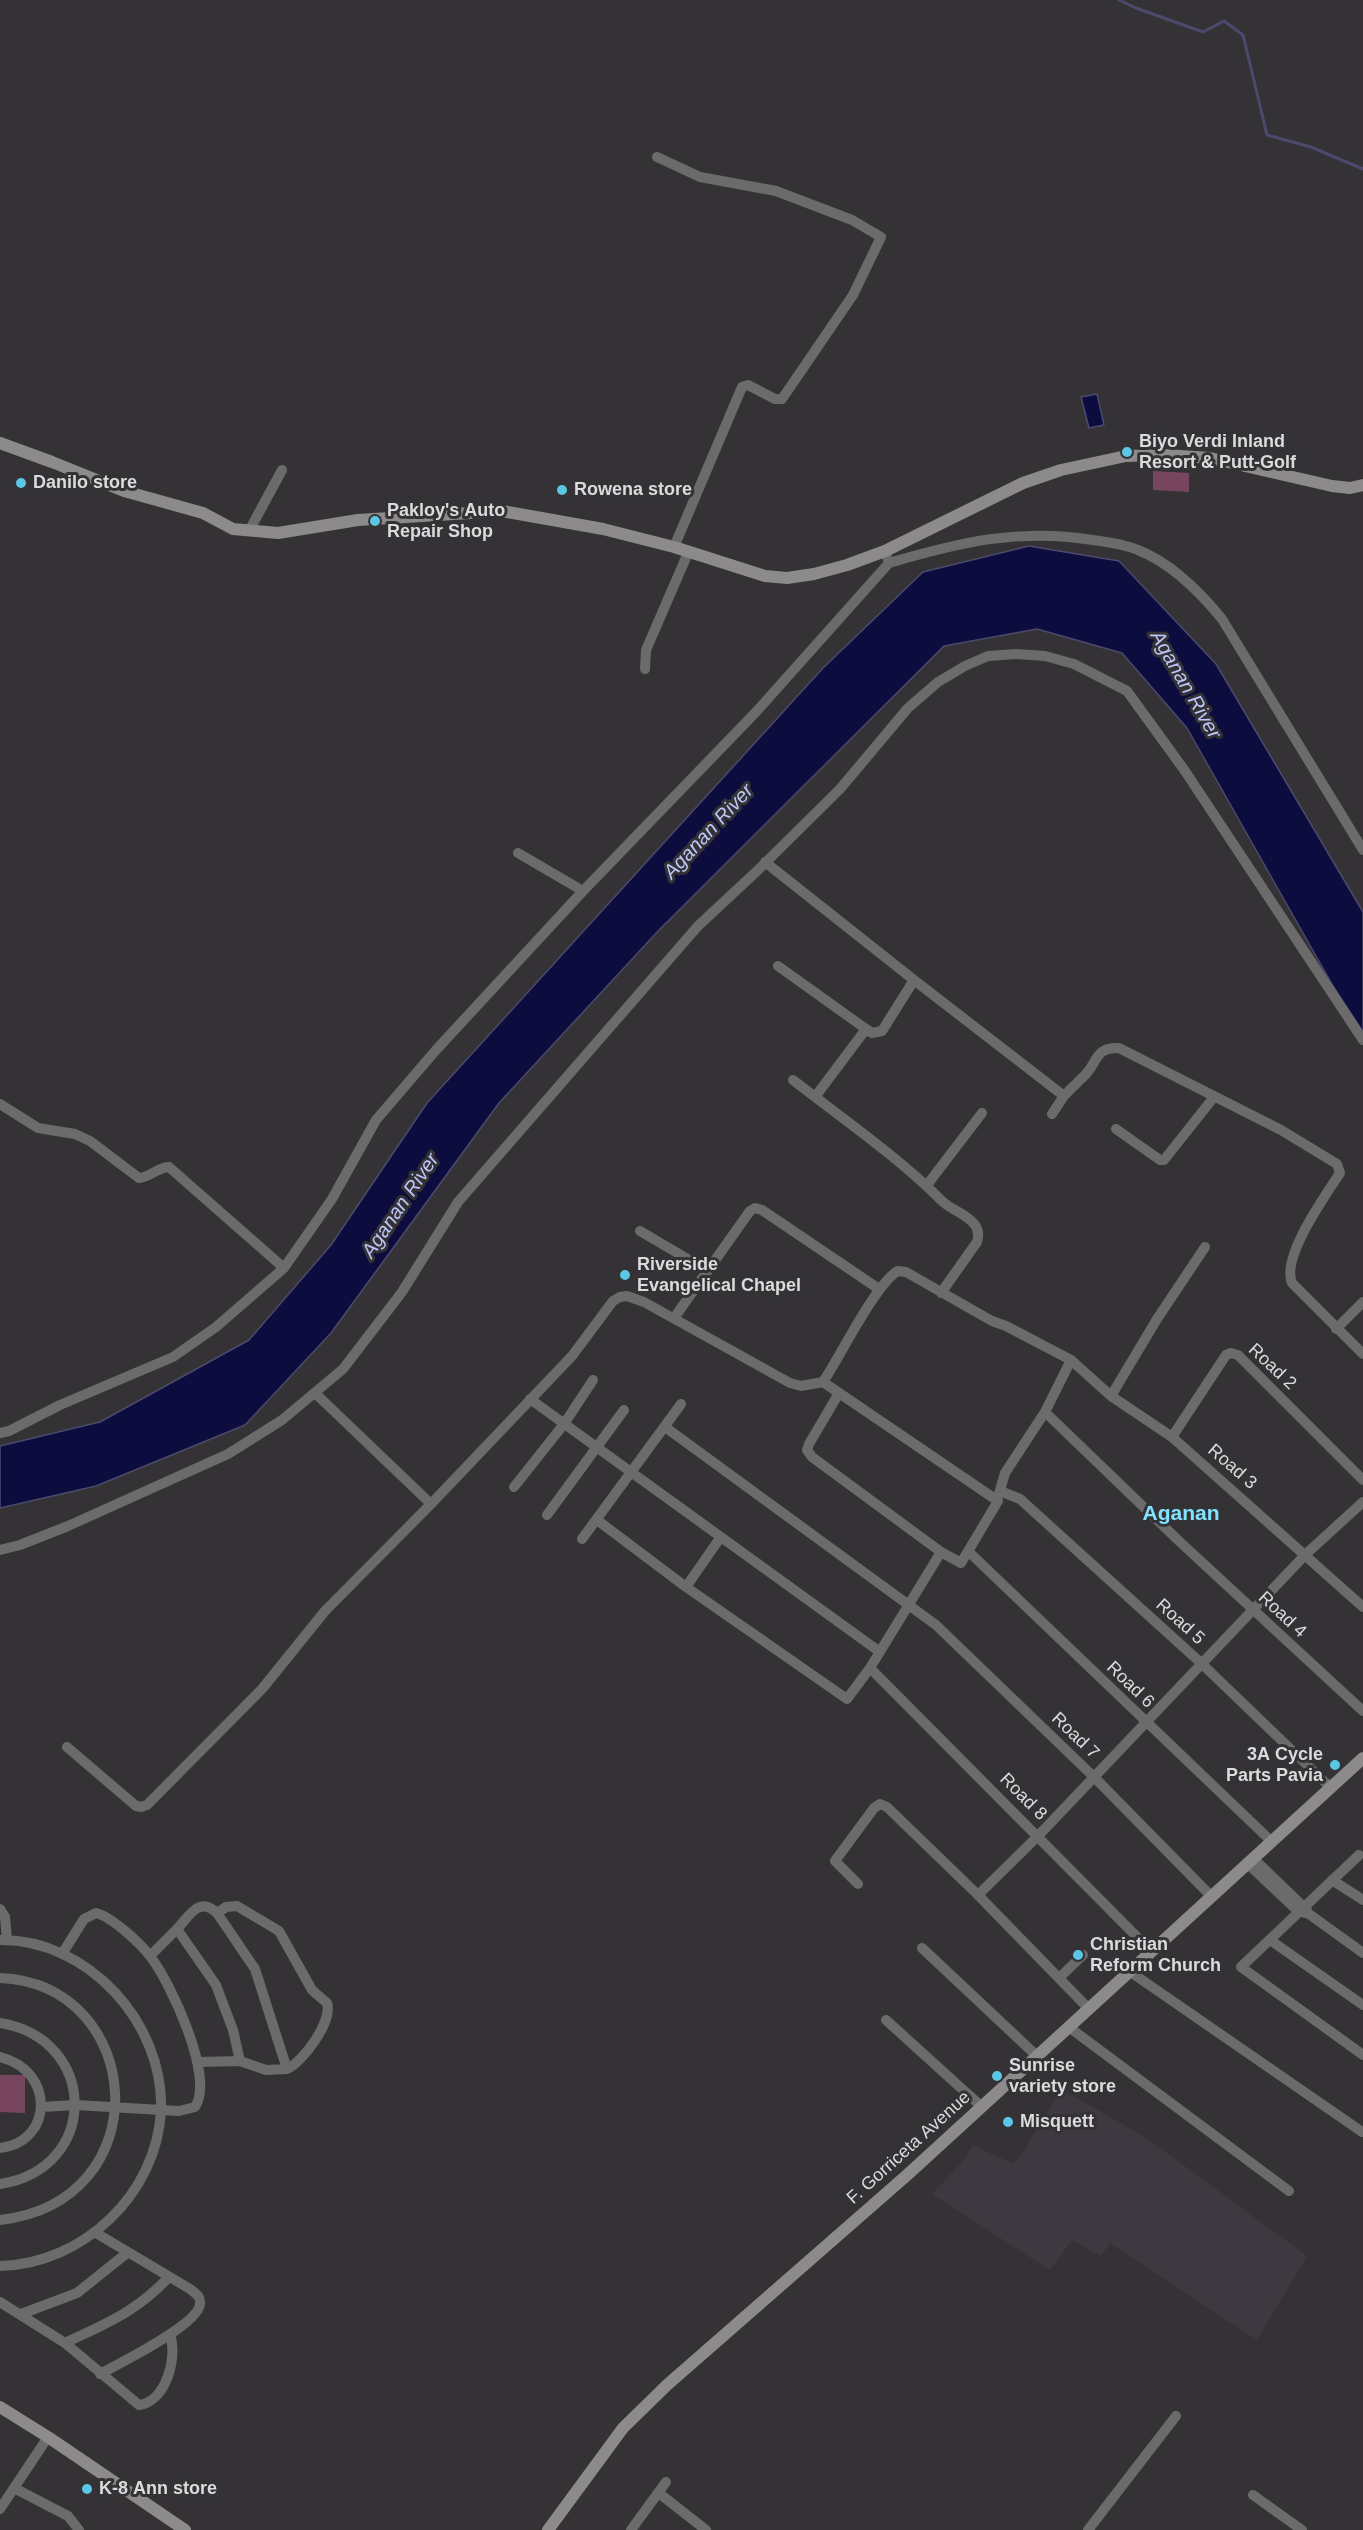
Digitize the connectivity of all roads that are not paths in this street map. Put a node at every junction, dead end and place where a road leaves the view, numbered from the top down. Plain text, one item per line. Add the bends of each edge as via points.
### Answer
1 (657, 157) dead end
2 (0, 443) edge
3 (282, 470) dead end
4 (1363, 485) edge
5 (249, 531) junction
6 (674, 547) junction
7 (688, 553) junction
8 (887, 557) junction
9 (645, 669) dead end
10 (1363, 850) edge
11 (518, 853) dead end
12 (765, 862) junction
13 (583, 891) junction
14 (778, 966) dead end
15 (914, 980) junction
16 (866, 1029) junction
17 (1363, 1040) edge
18 (793, 1080) dead end
19 (1064, 1096) junction
20 (815, 1097) junction
21 (1214, 1097) junction
22 (0, 1104) edge
23 (982, 1113) dead end
24 (1052, 1114) dead end
25 (1116, 1129) dead end
26 (927, 1185) junction
27 (640, 1231) dead end
28 (1205, 1247) dead end
29 (284, 1268) junction
30 (708, 1271) junction
31 (879, 1289) junction
32 (941, 1293) junction
33 (1363, 1302) edge
34 (675, 1318) junction
35 (1336, 1329) junction
36 (1363, 1354) edge
37 (1071, 1360) junction
38 (593, 1380) dead end
39 (823, 1382) junction
40 (839, 1393) junction
41 (316, 1394) junction
42 (1111, 1396) junction
43 (530, 1400) junction
44 (681, 1404) dead end
45 (624, 1410) dead end
46 (1045, 1412) junction
47 (564, 1424) junction
48 (665, 1427) junction
49 (0, 1433) edge
50 (1172, 1437) junction
51 (597, 1449) junction
52 (631, 1473) junction
53 (1363, 1480) edge
54 (514, 1487) dead end
55 (999, 1496) junction
56 (1363, 1502) edge
57 (431, 1504) junction
58 (547, 1515) dead end
59 (597, 1520) junction
60 (720, 1538) junction
61 (582, 1539) dead end
62 (0, 1550) edge
63 (941, 1552) junction
64 (969, 1552) junction
65 (1306, 1554) junction
66 (686, 1587) junction
67 (909, 1606) junction
68 (1363, 1607) edge
69 (1253, 1611) junction
70 (880, 1652) junction
71 (1201, 1663) junction
72 (870, 1668) junction
73 (1363, 1711) edge
74 (1146, 1723) junction
75 (67, 1747) dead end
76 (1363, 1758) edge
77 (1094, 1777) junction
78 (1330, 1787) junction
79 (1038, 1836) junction
80 (1270, 1840) junction
81 (1359, 1855) dead end
82 (1250, 1860) junction
83 (1332, 1880) junction
84 (858, 1884) dead end
85 (978, 1895) junction
86 (1211, 1896) junction
87 (1363, 1900) edge
88 (0, 1909) edge
89 (1304, 1910) junction
90 (217, 1913) junction
91 (177, 1929) junction
92 (3, 1940) edge
93 (1270, 1940) junction
94 (922, 1948) dead end
95 (1151, 1951) junction
96 (1363, 1953) edge
97 (62, 1954) junction
98 (1083, 1955) dead end
99 (150, 1956) junction
100 (1129, 1971) junction
101 (0, 1978) edge
102 (1059, 1978) junction
103 (1363, 2005) edge
104 (1088, 2008) junction
105 (886, 2020) dead end
106 (0, 2023) edge
107 (1070, 2028) junction
108 (1363, 2055) edge
109 (0, 2057) edge
110 (1038, 2057) junction
111 (240, 2061) junction
112 (199, 2062) junction
113 (286, 2069) junction
114 (76, 2105) junction
115 (41, 2106) junction
116 (116, 2107) junction
117 (982, 2107) junction
118 (161, 2110) junction
119 (1362, 2132) edge
120 (0, 2148) edge
121 (0, 2184) edge
122 (1289, 2191) dead end
123 (0, 2220) edge
124 (96, 2233) junction
125 (127, 2253) junction
126 (0, 2266) edge
127 (169, 2277) junction
128 (0, 2302) edge
129 (21, 2314) junction
130 (170, 2335) junction
131 (65, 2343) junction
132 (100, 2374) junction
133 (0, 2407) edge
134 (1176, 2416) dead end
135 (48, 2437) junction
136 (666, 2482) dead end
137 (14, 2488) junction
138 (660, 2494) junction
139 (1253, 2495) dead end
140 (0, 2509) edge
141 (79, 2530) edge
142 (185, 2530) edge
143 (548, 2530) edge
144 (631, 2530) edge
145 (706, 2530) edge
146 (1088, 2530) edge
147 (1302, 2530) edge

1 - 6 street via 700,177 776,191 852,220 881,237 853,295 782,399 746,385 742,387
2 - 5 street via 124,491
3 - 5 street
4 - 8 street via 1332,486 1210,458 1126,456 1023,483
5 - 6 street via 278,533 358,520 502,511 603,529
6 - 7 street
7 - 8 street via 765,576 788,578
7 - 9 street via 646,650
8 - 10 street via 1026,534 1120,544 1162,564 1196,589 1222,619
8 - 13 street via 756,712
11 - 13 street
12 - 15 street
12 - 17 street via 840,789 908,708 938,682 988,657 1045,656 1074,664 1127,691 1139,705
12 - 41 street via 698,926 458,1202 372,1333
13 - 29 street via 376,1120 332,1199
14 - 16 street
15 - 16 street via 882,1030 872,1033
15 - 19 street
16 - 20 street
18 - 20 street
19 - 21 street via 1083,1078 1099,1053 1119,1048
19 - 24 street
20 - 26 street
21 - 25 street via 1164,1160
21 - 35 street via 1281,1130 1337,1164 1340,1173 1306,1228 1289,1276
22 - 29 street via 38,1128 75,1134 90,1141 139,1178 148,1178 169,1167
23 - 26 street
26 - 32 street via 948,1206 970,1220 979,1235
27 - 30 street
28 - 42 street
29 - 49 street via 216,1327 173,1357
30 - 31 street via 755,1208
30 - 34 street
31 - 32 street, Road 3 via 898,1271
31 - 39 street
32 - 37 street, Road 3
33 - 35 street
34 - 39 street via 790,1383 801,1386
34 - 43 street via 644,1302 620,1297
35 - 36 street
37 - 42 street, Road 3
37 - 46 street
38 - 47 street
39 - 40 street, Road 5
40 - 55 street, Road 5
40 - 63 street via 807,1450
41 - 57 street
41 - 62 street via 254,1439 204,1466 68,1526
42 - 50 street, Road 3
43 - 47 street
43 - 57 street
44 - 48 street
45 - 51 street
46 - 55 street via 1005,1473
46 - 69 street, Road 4
47 - 51 street
47 - 54 street
48 - 52 street
48 - 67 street, Road 7
50 - 53 street, Road 2 via 1231,1353 1260,1376
50 - 65 street, Road 3
51 - 52 street
51 - 58 street
52 - 59 street
52 - 60 street
55 - 64 street
55 - 71 street, Road 5 via 1020,1499
56 - 65 street
57 - 75 street via 325,1611 262,1689 147,1805 136,1806
59 - 61 street
59 - 66 street
60 - 66 street
60 - 70 street
63 - 64 street via 961,1563
63 - 67 street
64 - 74 street, Road 6
65 - 68 street, Road 3
65 - 69 street
66 - 72 street via 847,1699
67 - 70 street
67 - 77 street, Road 7 via 936,1625
69 - 71 street
69 - 73 street, Road 4
70 - 72 street
71 - 74 street
71 - 78 street, Road 5
72 - 79 street, Road 8
74 - 77 street
74 - 80 street, Road 6
76 - 78 street, F. Gorriceta Avenue
77 - 79 street
77 - 86 street, Road 7
78 - 80 street, F. Gorriceta Avenue
79 - 85 street
79 - 95 street, Road 8
80 - 82 street, F. Gorriceta Avenue
81 - 83 street
82 - 86 street, F. Gorriceta Avenue
82 - 89 street
83 - 87 street
83 - 89 street
84 - 85 street via 835,1861 880,1804
85 - 102 street
86 - 95 street, F. Gorriceta Avenue
88 - 92 street via 5,1917
89 - 93 street
89 - 96 street
90 - 91 street via 210,1906 198,1907
90 - 113 street via 255,1969
90 - 113 street via 237,1906 279,1931 312,1990 327,2003 327,2018 312,2046
91 - 99 street
91 - 111 street via 216,1985
92 - 97 street
93 - 103 street
93 - 108 street via 1241,1969
94 - 110 street
95 - 100 street, F. Gorriceta Avenue
97 - 99 street via 84,1919 96,1913 126,1932
97 - 118 street via 112,1988 138,2023 155,2064
98 - 102 street
99 - 112 street via 171,1992
100 - 104 street, F. Gorriceta Avenue
100 - 119 street
101 - 116 street via 32,1983 52,1992 87,2021 110,2060
102 - 104 street
104 - 107 street, F. Gorriceta Avenue
105 - 117 street
106 - 114 street via 30,2031 55,2049 66,2066
107 - 110 street, F. Gorriceta Avenue
107 - 122 street
109 - 115 street via 12,2060 31,2074
110 - 117 street, F. Gorriceta Avenue
111 - 112 street
111 - 113 street via 266,2070
112 - 118 street via 201,2098 195,2107
114 - 115 street
114 - 116 street
114 - 121 street via 69,2134 53,2160 28,2177
115 - 120 street via 34,2128 26,2137
116 - 118 street
116 - 123 street via 102,2156 81,2184 36,2213
117 - 143 street, F. Gorriceta Avenue via 667,2385 623,2428
118 - 124 street via 142,2176 116,2214
124 - 125 street
124 - 126 street via 43,2259
125 - 127 street
125 - 129 street via 77,2293
127 - 130 street via 196,2293 200,2301 197,2312
127 - 131 street via 134,2310
128 - 129 street
129 - 131 street
130 - 132 street
130 - 132 street via 173,2359 165,2384 145,2404 135,2404
131 - 132 street
133 - 135 street
134 - 146 street
135 - 137 street
135 - 142 street
136 - 138 street
137 - 140 street
137 - 141 street via 68,2516
138 - 144 street
138 - 145 street
139 - 147 street

